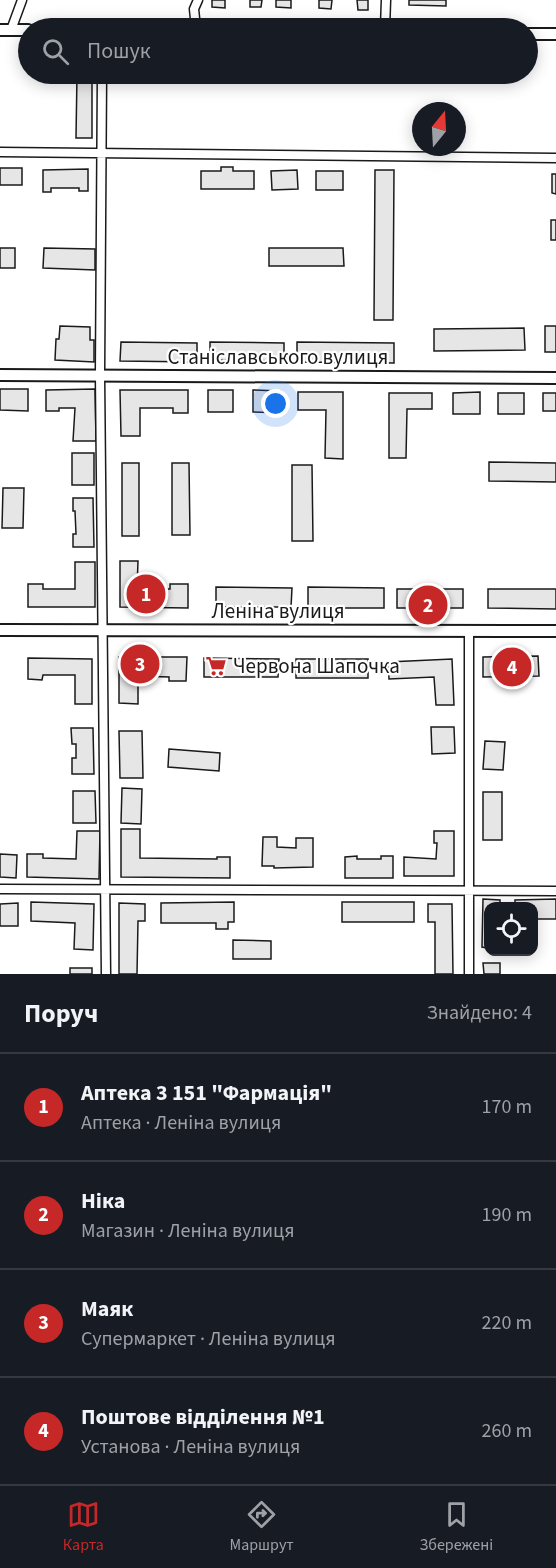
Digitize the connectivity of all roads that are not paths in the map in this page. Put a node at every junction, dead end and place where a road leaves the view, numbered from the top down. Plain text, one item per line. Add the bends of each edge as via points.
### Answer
1 (22, 0) edge
2 (198, 0) edge
3 (386, 0) edge
4 (195, 18) edge
5 (385, 18) edge
6 (6, 30) edge
7 (538, 34) edge
8 (556, 34) edge
9 (102, 84) edge
10 (0, 152) edge
11 (102, 153) junction
12 (556, 158) edge
13 (0, 375) edge
14 (100, 375) junction
15 (556, 378) edge
16 (0, 630) edge
17 (102, 630) junction
18 (556, 630) edge
19 (469, 631) junction
20 (0, 889) edge
21 (106, 889) junction
22 (469, 891) junction
23 (556, 891) edge
24 (106, 974) edge
25 (469, 974) edge

1 - 6 street
2 - 4 street
3 - 5 street
7 - 8 street
9 - 11 street
10 - 11 street
11 - 12 street
11 - 14 street
13 - 14 street, Станіславського вулиця
14 - 15 street, Станіславського вулиця
14 - 17 street
16 - 17 street, Леніна вулиця
17 - 19 street, Леніна вулиця
17 - 21 street
18 - 19 street, Леніна вулиця
19 - 22 street
20 - 21 street
21 - 22 street
21 - 24 street
22 - 23 street
22 - 25 street

